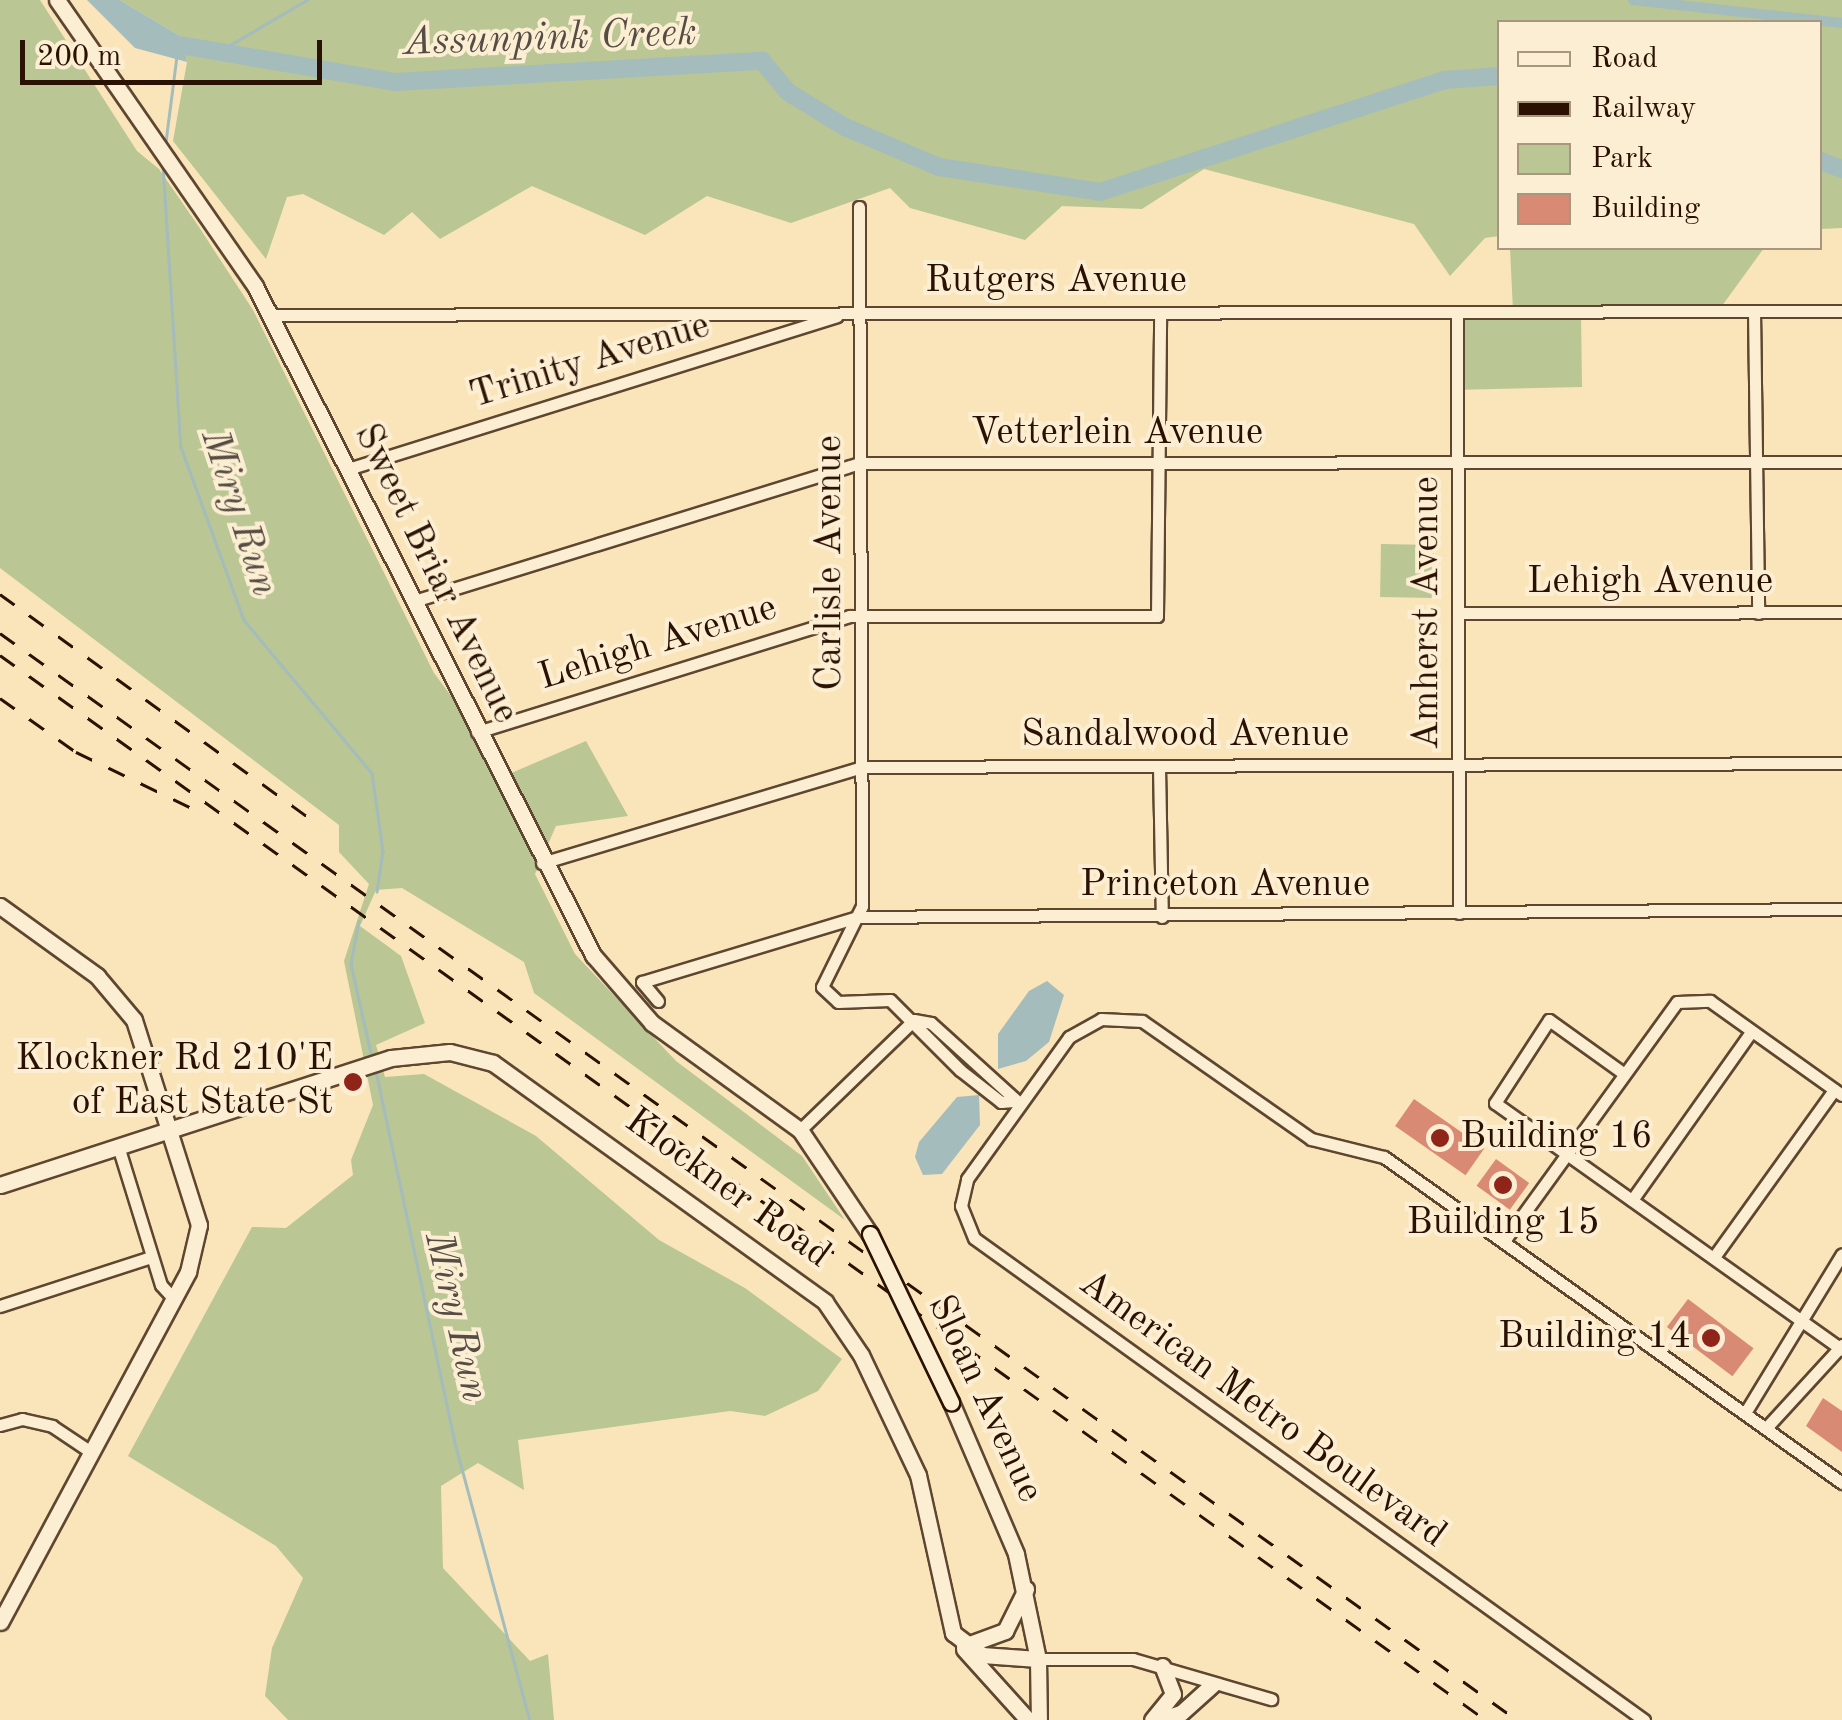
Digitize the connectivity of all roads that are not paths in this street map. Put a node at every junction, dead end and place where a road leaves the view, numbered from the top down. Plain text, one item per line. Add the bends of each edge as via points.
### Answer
1 (57, 0) edge
2 (859, 207) dead end
3 (1754, 311) junction
4 (1842, 311) edge
5 (855, 312) junction
6 (1457, 312) junction
7 (1160, 313) junction
8 (269, 315) junction
9 (1756, 462) junction
10 (1842, 462) edge
11 (861, 464) junction
12 (1158, 464) junction
13 (1458, 464) junction
14 (348, 469) junction
15 (414, 601) junction
16 (1758, 612) junction
17 (1842, 612) edge
18 (1458, 613) junction
19 (862, 615) junction
20 (477, 732) junction
21 (1842, 763) edge
22 (1458, 766) junction
23 (862, 767) junction
24 (1159, 767) junction
25 (542, 863) junction
26 (0, 906) edge
27 (1842, 909) edge
28 (1459, 914) junction
29 (857, 917) junction
30 (1162, 917) junction
31 (658, 1000) dead end
32 (914, 1020) junction
33 (1752, 1032) junction
34 (1623, 1073) junction
35 (1838, 1093) edge
36 (1017, 1101) junction
37 (174, 1128) junction
38 (800, 1130) junction
39 (118, 1146) junction
40 (1568, 1155) junction
41 (0, 1185) edge
42 (1632, 1200) junction
43 (1504, 1241) junction
44 (1842, 1254) edge
45 (152, 1257) junction
46 (1714, 1257) junction
47 (174, 1298) junction
48 (0, 1306) edge
49 (1796, 1318) junction
50 (1841, 1348) edge
51 (1745, 1414) junction
52 (0, 1425) edge
53 (1766, 1428) junction
54 (91, 1452) junction
55 (1842, 1483) edge
56 (1026, 1588) junction
57 (7, 1593) edge
58 (0, 1622) edge
59 (962, 1644) junction
60 (1038, 1659) junction
61 (1162, 1666) junction
62 (1212, 1685) junction
63 (1271, 1699) dead end
64 (1028, 1720) edge
65 (1039, 1720) edge
66 (1156, 1720) edge
67 (1644, 1720) edge

1 - 8 main road, Sweet Briar Avenue
2 - 5 street, Carlisle Avenue
3 - 4 street, Rutgers Avenue
3 - 6 street, Rutgers Avenue
3 - 9 street
5 - 7 street, Rutgers Avenue
5 - 8 street, Rutgers Avenue
5 - 11 street, Carlisle Avenue
5 - 14 street, Trinity Avenue
6 - 7 street, Rutgers Avenue
6 - 13 street, Amherst Avenue
7 - 12 street
8 - 14 main road, Sweet Briar Avenue
9 - 10 street, Vetterlein Avenue
9 - 13 street, Vetterlein Avenue
9 - 16 street
11 - 12 street, Vetterlein Avenue
11 - 15 street, Vetterlein Avenue
11 - 19 street, Carlisle Avenue
12 - 13 street, Vetterlein Avenue
12 - 19 street, Lehigh Avenue via 1158,616
13 - 18 street, Amherst Avenue
14 - 15 main road, Sweet Briar Avenue
15 - 20 main road, Sweet Briar Avenue
16 - 17 street, Lehigh Avenue
16 - 18 street, Lehigh Avenue
18 - 22 street, Amherst Avenue
19 - 20 street, Lehigh Avenue
19 - 23 street, Carlisle Avenue
20 - 25 main road, Sweet Briar Avenue
21 - 22 street, Sandalwood Avenue
22 - 24 street, Sandalwood Avenue
22 - 28 street, Amherst Avenue
23 - 24 street, Sandalwood Avenue
23 - 25 street, Sandalwood Avenue
23 - 29 street, Carlisle Avenue
24 - 30 street
25 - 38 main road, Sweet Briar Avenue via 592,955 632,1005
26 - 37 main road via 122,1002
27 - 28 street, Princeton Avenue
28 - 30 street, Princeton Avenue
29 - 30 street, Princeton Avenue
29 - 31 street, Princeton Avenue via 642,982
29 - 32 street via 822,980 824,992 843,1003 886,998
32 - 36 street via 931,1023
32 - 38 street
33 - 34 street via 1710,1001 1689,997 1667,1013
33 - 35 street
33 - 42 street
34 - 40 street
34 - 40 street via 1550,1020 1495,1102
35 - 46 street
36 - 43 street, American Metro Boulevard via 1080,1028 1110,1017 1138,1020 1312,1139 1384,1157
36 - 67 street, American Metro Boulevard via 962,1192 964,1220 978,1244
37 - 39 main road, Klockner Road
37 - 47 main road via 199,1225
37 - 59 main road, Klockner Road via 391,1058 450,1052 502,1068 818,1295 856,1346 918,1475 942,1608
38 - 56 main road, Sloan Avenue, bridge via 863,1219 1005,1520
39 - 41 main road, Klockner Road
39 - 45 street
40 - 42 street
40 - 43 street
42 - 46 street
43 - 51 street, American Metro Boulevard
44 - 49 street
45 - 47 street
45 - 48 street
46 - 49 street
47 - 54 main road
49 - 50 street
49 - 51 street
50 - 53 street
51 - 53 street, American Metro Boulevard
52 - 54 street via 22,1420 52,1426
53 - 55 street, American Metro Boulevard
54 - 57 main road
56 - 59 main road via 1005,1630
56 - 60 main road, Sloan Avenue
57 - 58 main road
59 - 60 main road via 998,1659
59 - 64 main road, Klockner Road
60 - 61 street via 1122,1657
60 - 65 main road, Sloan Avenue
61 - 62 street
61 - 66 main road via 1173,1694
62 - 63 street
62 - 66 main road via 1181,1713

